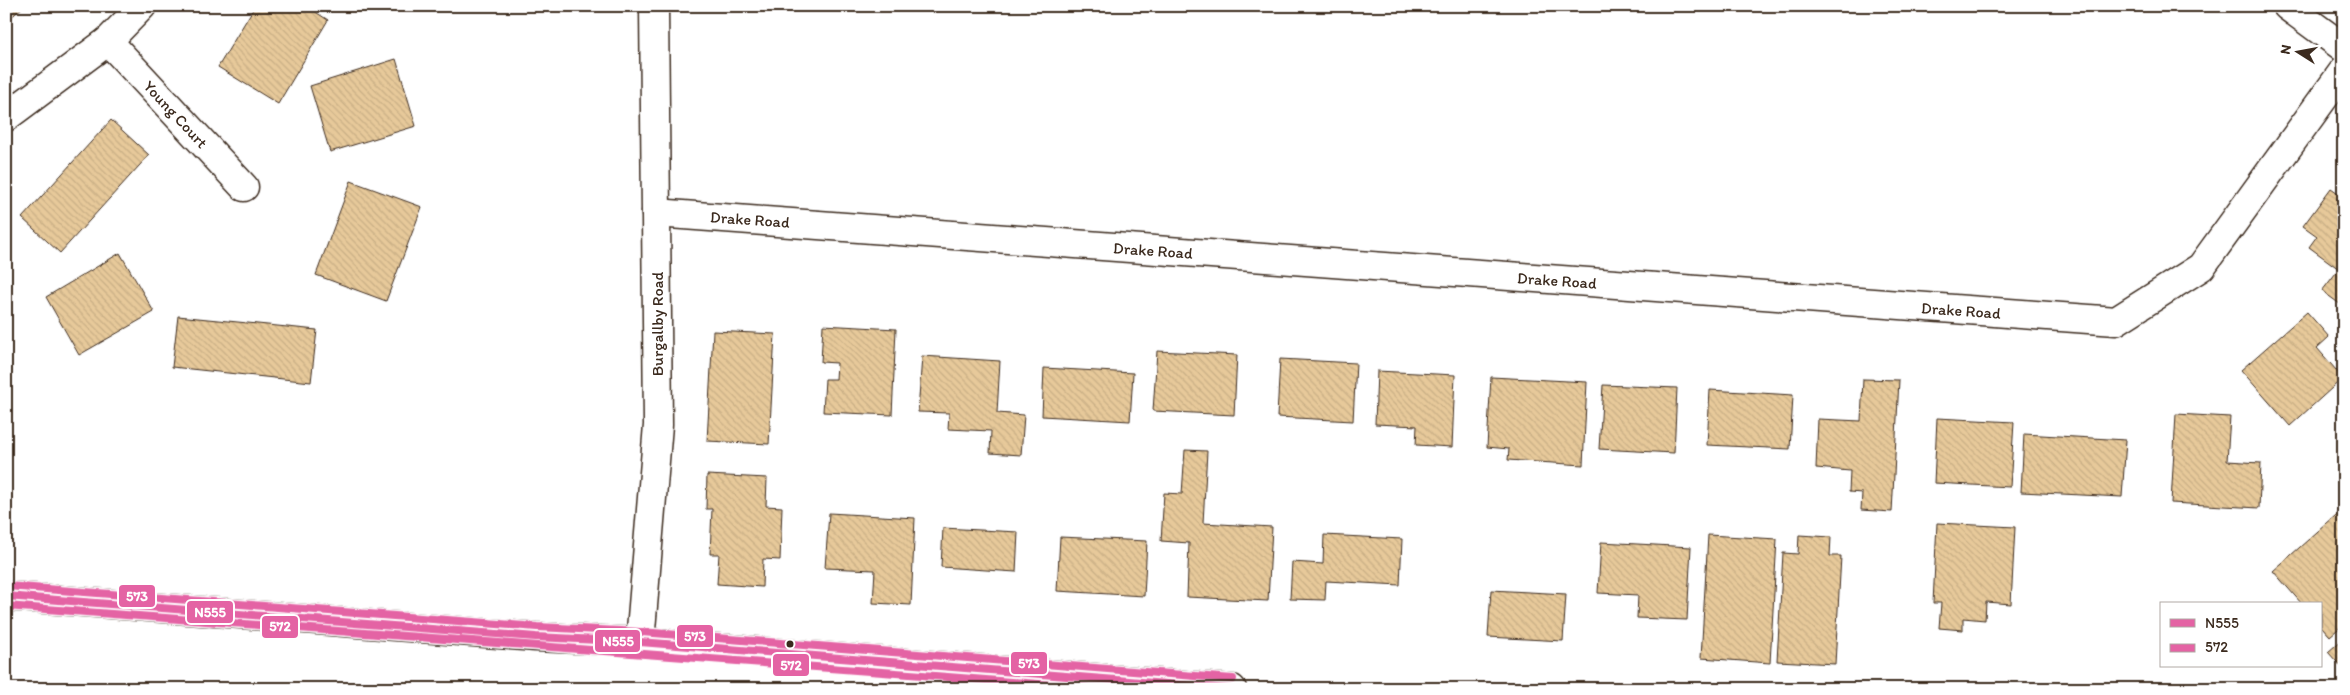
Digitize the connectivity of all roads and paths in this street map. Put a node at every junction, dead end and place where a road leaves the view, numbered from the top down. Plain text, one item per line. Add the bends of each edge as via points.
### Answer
1 (142, 6) edge
2 (654, 6) edge
3 (2287, 6) edge
4 (108, 40) junction
5 (2344, 48) edge
6 (2344, 70) edge
7 (6, 117) edge
8 (244, 188) dead end
9 (656, 212) junction
10 (6, 596) edge
11 (640, 642) junction
12 (1232, 689) edge

1 - 4 street
2 - 9 street, Burgallby Road
3 - 5 street
4 - 7 street
4 - 8 street, Young Court
6 - 9 street, Drake Road via 2201,267 2116,321
9 - 11 street, Burgallby Road via 658,425
10 - 11 street via 536,637
11 - 12 street

